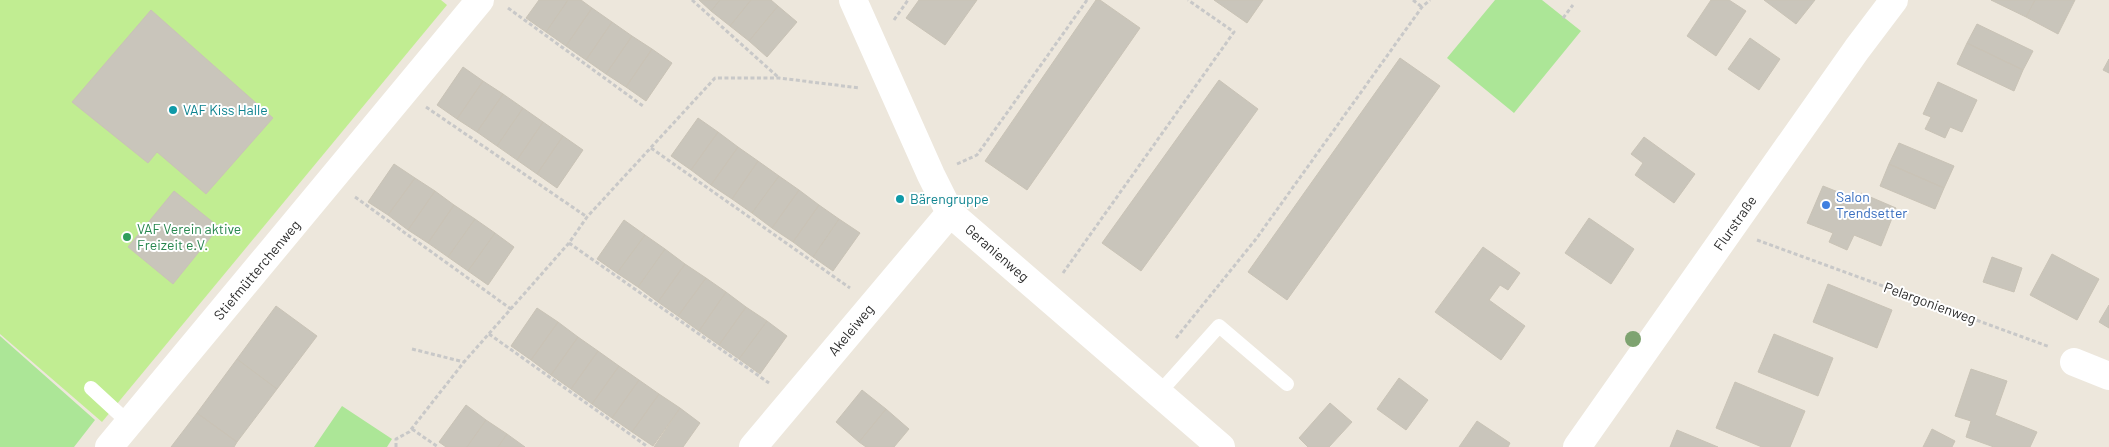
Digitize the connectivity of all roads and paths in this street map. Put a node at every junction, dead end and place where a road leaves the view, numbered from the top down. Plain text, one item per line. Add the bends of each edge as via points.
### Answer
1 (692, 0) edge
2 (853, 0) edge
3 (1087, 0) edge
4 (1188, 0) edge
5 (1413, 0) edge
6 (1430, 0) edge
7 (1894, 0) edge
8 (492, 3) edge
9 (1573, 5) dead end
10 (1422, 7) junction
11 (1564, 18) dead end
12 (779, 78) junction
13 (403, 92) junction
14 (893, 92) junction
15 (643, 106) dead end
16 (651, 148) junction
17 (931, 175) junction
18 (332, 180) junction
19 (950, 212) junction
20 (587, 217) junction
21 (1754, 239) dead end
22 (569, 243) junction
23 (1046, 296) junction
24 (873, 304) junction
25 (511, 309) junction
26 (489, 334) junction
27 (1172, 342) dead end
28 (412, 349) dead end
29 (464, 362) junction
30 (2074, 362) joint
31 (2109, 376) edge
32 (1287, 384) dead end
33 (91, 388) dead end
34 (1159, 393) junction
35 (792, 400) junction
36 (129, 423) junction
37 (412, 428) junction
38 (109, 447) edge
39 (396, 447) edge
40 (438, 447) edge
41 (648, 447) edge
42 (753, 447) edge
43 (1221, 447) edge
44 (1577, 447) edge

1 - 12 path
2 - 14 street, Geranienweg
3 - 17 path via 977,156
4 - 23 path via 1234,32
5 - 10 path
6 - 10 path
7 - 44 street, Flurstraße
8 - 13 street, Stiefmütterchenweg
8 - 15 path
9 - 11 path
10 - 27 path via 1256,239
12 - 14 path
12 - 16 path via 716,78
13 - 18 street, Stiefmütterchenweg
13 - 20 path
14 - 17 street, Geranienweg
16 - 20 path
16 - 24 path
17 - 19 street, Geranienweg
18 - 25 path
18 - 36 street, Stiefmütterchenweg
19 - 23 street, Geranienweg
19 - 24 street, Akeleiweg
20 - 22 path
21 - 30 path, Pelargonienweg via 2048,346
22 - 25 path
22 - 35 path
23 - 34 street, Geranienweg
24 - 35 street, Akeleiweg
25 - 26 path
26 - 29 path
26 - 41 path
28 - 29 path
29 - 37 path
30 - 31 street
32 - 34 lane via 1219,326
33 - 36 lane
34 - 43 street, Geranienweg
35 - 42 street, Akeleiweg
36 - 38 street, Stiefmütterchenweg
37 - 39 path via 396,439
37 - 40 path

